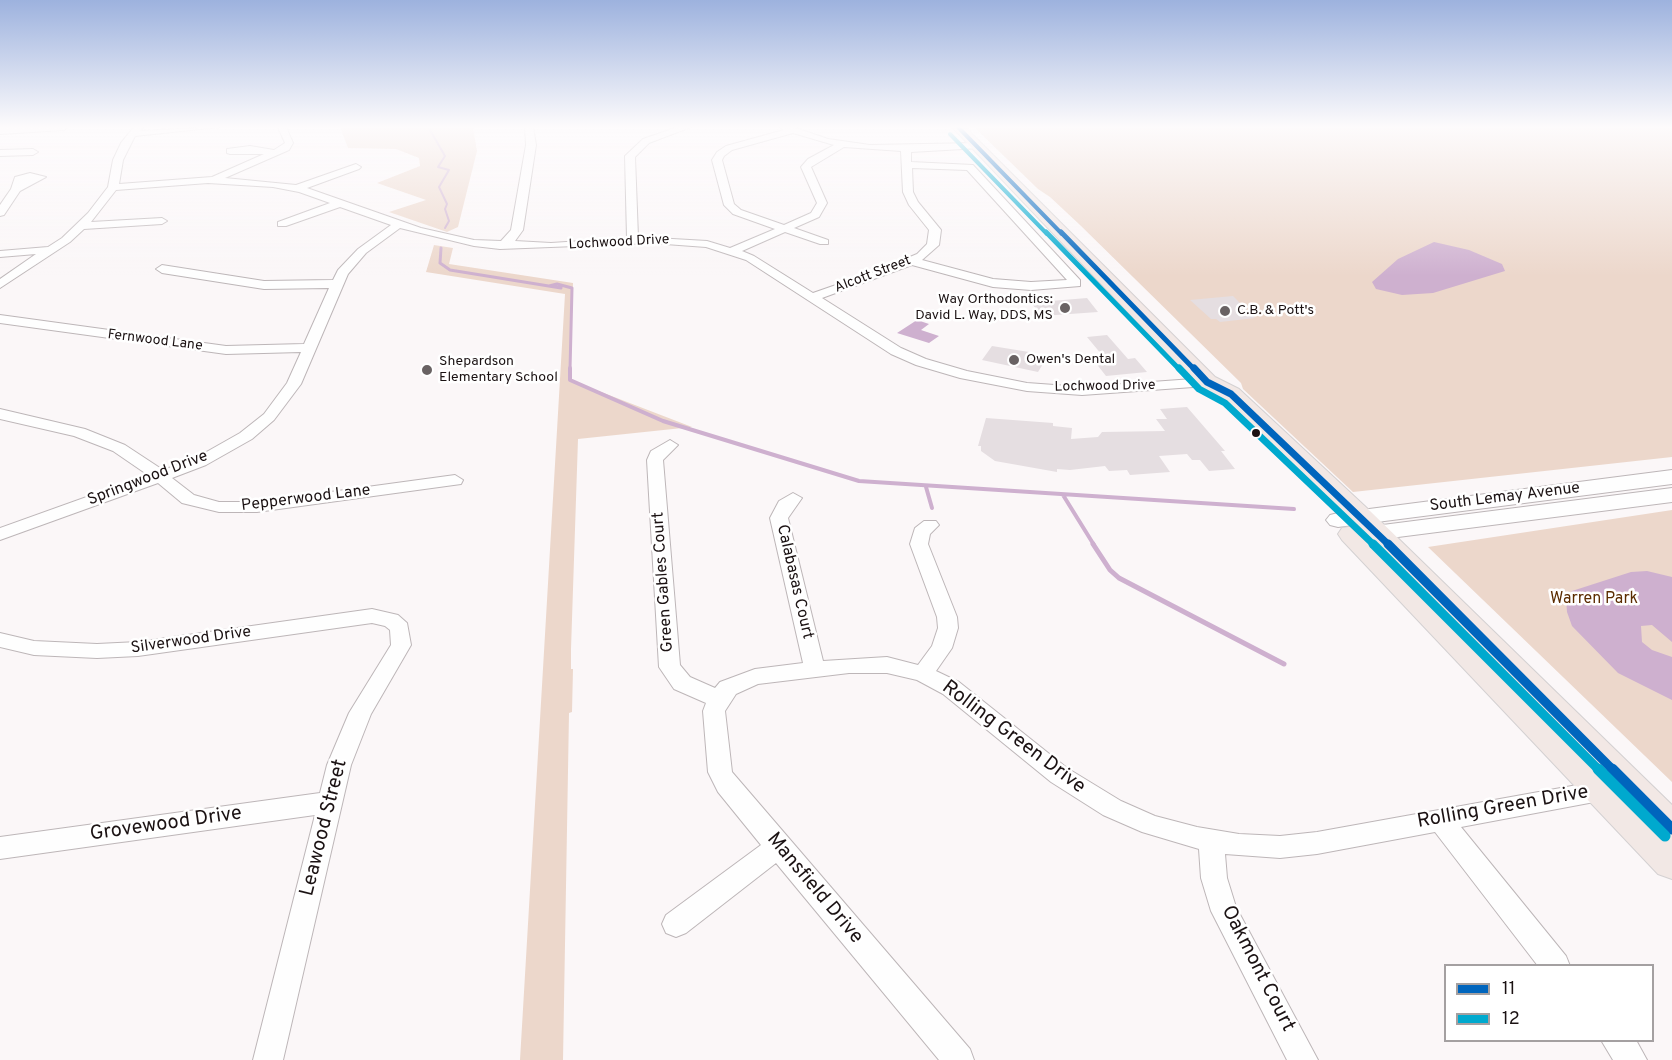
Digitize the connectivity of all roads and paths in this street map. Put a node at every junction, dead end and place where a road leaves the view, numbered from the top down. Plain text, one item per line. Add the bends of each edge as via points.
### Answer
1 (115, 176) edge
2 (222, 176) edge
3 (329, 176) edge
4 (526, 176) edge
5 (631, 176) edge
6 (722, 176) edge
7 (811, 176) edge
8 (908, 176) edge
9 (979, 176) edge
10 (1006, 176) edge
11 (216, 180) junction
12 (113, 187) junction
13 (297, 188) junction
14 (16, 189) dead end
15 (340, 203) junction
16 (0, 213) edge
17 (162, 221) dead end
18 (282, 224) dead end
19 (398, 225) junction
20 (81, 226) junction
21 (785, 229) junction
22 (633, 241) junction
23 (824, 242) dead end
24 (500, 246) junction
25 (51, 250) junction
26 (0, 251) edge
27 (733, 251) junction
28 (912, 261) junction
29 (162, 269) dead end
30 (0, 284) edge
31 (335, 284) junction
32 (811, 298) junction
33 (0, 319) edge
34 (311, 348) junction
35 (1207, 382) junction
36 (0, 414) edge
37 (670, 445) dead end
38 (161, 476) junction
39 (1672, 477) edge
40 (455, 480) dead end
41 (1672, 495) edge
42 (793, 498) dead end
43 (930, 525) dead end
44 (1357, 526) junction
45 (0, 534) edge
46 (381, 617) joint
47 (0, 640) edge
48 (815, 670) junction
49 (923, 674) junction
50 (718, 699) junction
51 (1615, 788) junction
52 (332, 802) junction
53 (1440, 820) junction
54 (1672, 829) edge
55 (1211, 841) junction
56 (778, 847) junction
57 (0, 848) edge
58 (1672, 862) edge
59 (676, 924) dead end
60 (1554, 964) edge
61 (1617, 1042) edge
62 (268, 1060) edge
63 (959, 1060) edge
64 (1304, 1060) edge
65 (1632, 1060) edge

1 - 12 street
2 - 11 street
3 - 13 street
4 - 24 street via 517,230
5 - 22 street
6 - 21 street via 732,208
7 - 21 street via 822,202 819,211
8 - 28 street, Alcott Street via 909,197 936,234 927,252
9 - 28 street via 1076,283 993,283
10 - 35 main road
11 - 12 street, Lochwood Drive
11 - 13 street, Lochwood Drive
12 - 20 street
13 - 15 street, Lochwood Drive
14 - 16 street
15 - 18 street
15 - 19 street, Lochwood Drive
17 - 20 street
19 - 24 street, Lochwood Drive via 454,240
19 - 31 street, Springwood Drive via 362,250
20 - 25 street
21 - 23 street
21 - 27 street
22 - 24 street, Lochwood Drive
22 - 27 street, Lochwood Drive via 694,242
25 - 26 street
25 - 30 street
27 - 32 street, Lochwood Drive
28 - 32 street, Alcott Street
29 - 31 street via 264,285
31 - 34 street, Springwood Drive
32 - 35 street, Lochwood Drive via 896,351 987,380 1082,390
33 - 34 street, Fernwood Lane via 226,350
34 - 38 street, Springwood Drive via 294,384 263,422 225,449
35 - 44 main road via 1212,396
36 - 38 street, Pepperwood Lane via 79,432 119,448
37 - 50 street, Green Gables Court via 655,460 670,667 682,682
38 - 40 street, Pepperwood Lane via 188,499 211,506 241,508
38 - 45 street, Springwood Drive
39 - 44 main road, South Lemay Avenue
41 - 44 main road, South Lemay Avenue
42 - 48 street, Calabasas Court via 779,518
43 - 49 street via 921,532 919,544 948,628 942,648
44 - 51 main road
46 - 47 street, Silverwood Drive via 138,649 34,648
46 - 52 street, Leawood Street via 400,628 401,645 349,737
48 - 49 street, Rolling Green Drive via 870,664
48 - 50 street, Rolling Green Drive via 755,677 728,688
49 - 55 street, Rolling Green Drive via 951,688 1059,775 1103,803 1151,825
50 - 56 street, Mansfield Drive via 714,711 720,772 726,785
51 - 53 street, Rolling Green Drive
51 - 54 main road
51 - 58 main road
52 - 57 street, Grovewood Drive
52 - 62 street, Leawood Street
53 - 55 street, Rolling Green Drive via 1280,847
53 - 60 street
55 - 64 street, Oakmont Court via 1214,878 1224,911
56 - 59 street
56 - 63 street, Mansfield Drive
61 - 65 street

